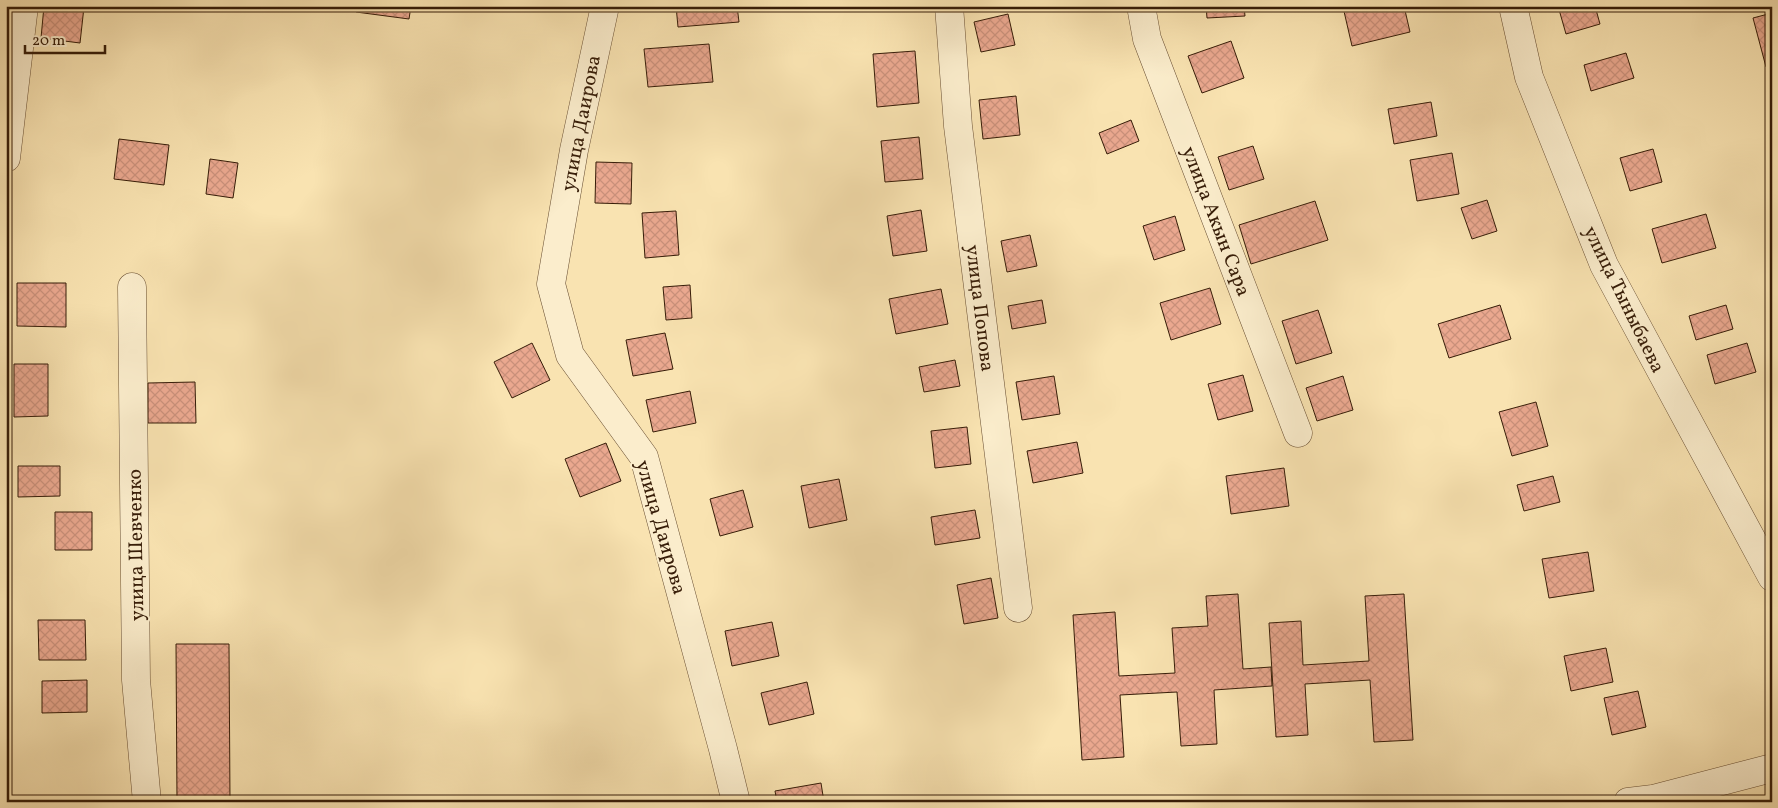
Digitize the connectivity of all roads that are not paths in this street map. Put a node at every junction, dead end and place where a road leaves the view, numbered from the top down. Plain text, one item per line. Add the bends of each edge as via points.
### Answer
1 (24, 6) edge
2 (604, 6) edge
3 (949, 6) edge
4 (1141, 6) edge
5 (1513, 6) edge
6 (6, 158) edge
7 (132, 287) dead end
8 (1298, 433) dead end
9 (1772, 578) edge
10 (1018, 608) dead end
11 (1772, 768) edge
12 (147, 802) edge
13 (736, 802) edge
14 (1628, 802) edge

1 - 6 street
2 - 13 street, улица Даирова via 574,150 551,284 570,355 644,457
3 - 10 street, улица Попова via 958,126
4 - 8 street, улица Акын Сара via 1147,39
5 - 9 street, улица Тыныбаева via 1529,77 1604,265
7 - 12 street, улица Шевченко via 136,680
11 - 14 street via 1653,799

